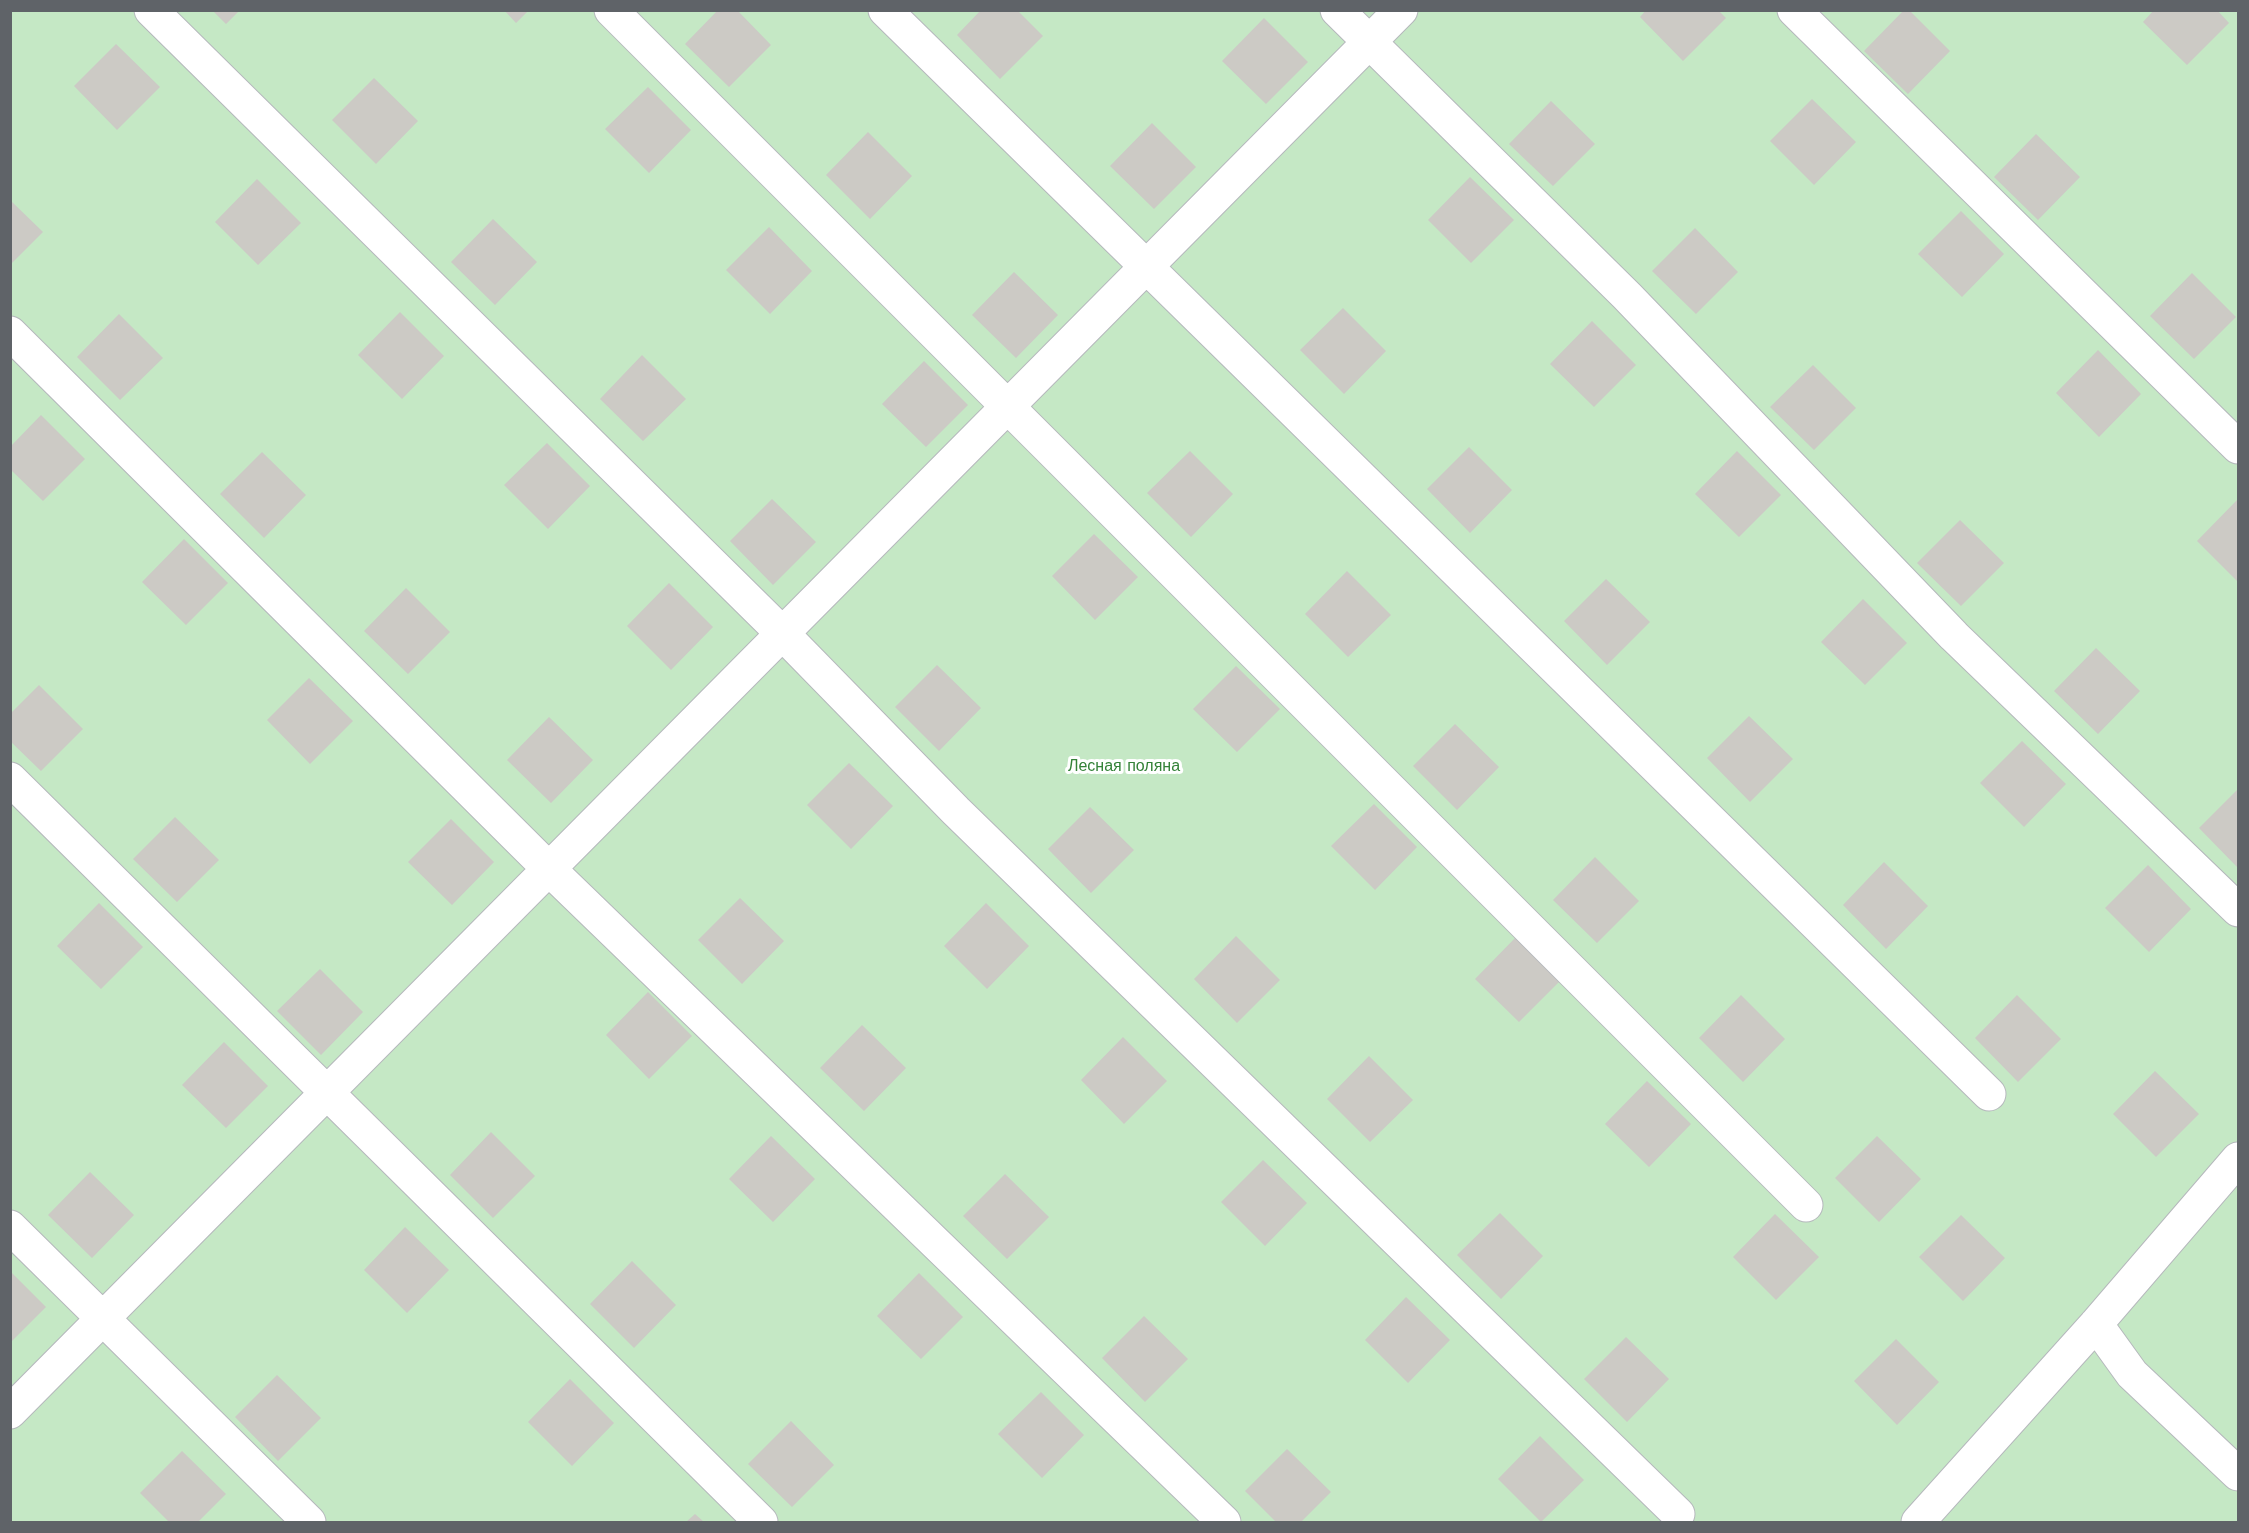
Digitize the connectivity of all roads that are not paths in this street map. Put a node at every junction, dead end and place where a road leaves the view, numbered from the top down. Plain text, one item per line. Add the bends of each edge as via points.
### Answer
1 (151, 10) edge
2 (611, 10) edge
3 (885, 10) edge
4 (1337, 10) edge
5 (1401, 10) edge
6 (1794, 10) edge
7 (1369, 43) junction
8 (1147, 268) junction
9 (10, 333) edge
10 (1008, 407) junction
11 (2238, 447) edge
12 (783, 634) junction
13 (10, 779) edge
14 (549, 869) junction
15 (2238, 910) edge
16 (326, 1094) junction
17 (1989, 1094) dead end
18 (2238, 1159) edge
19 (1806, 1205) dead end
20 (10, 1227) edge
21 (103, 1318) junction
22 (2096, 1324) junction
23 (10, 1412) edge
24 (2238, 1474) edge
25 (1678, 1514) dead end
26 (309, 1522) edge
27 (761, 1522) edge
28 (1224, 1522) edge
29 (1918, 1522) edge

1 - 12 street
2 - 10 street
3 - 8 street
4 - 7 street
5 - 7 street
6 - 11 street
7 - 8 street
7 - 15 street via 1628,296 1954,636
8 - 10 street
8 - 17 street
9 - 14 street
10 - 12 street
10 - 19 street
12 - 14 street
12 - 25 street via 956,811
13 - 16 street
14 - 16 street
14 - 28 street
16 - 21 street
16 - 27 street
18 - 22 street
20 - 21 street
21 - 23 street
21 - 26 street
22 - 24 street via 2132,1374
22 - 29 street

